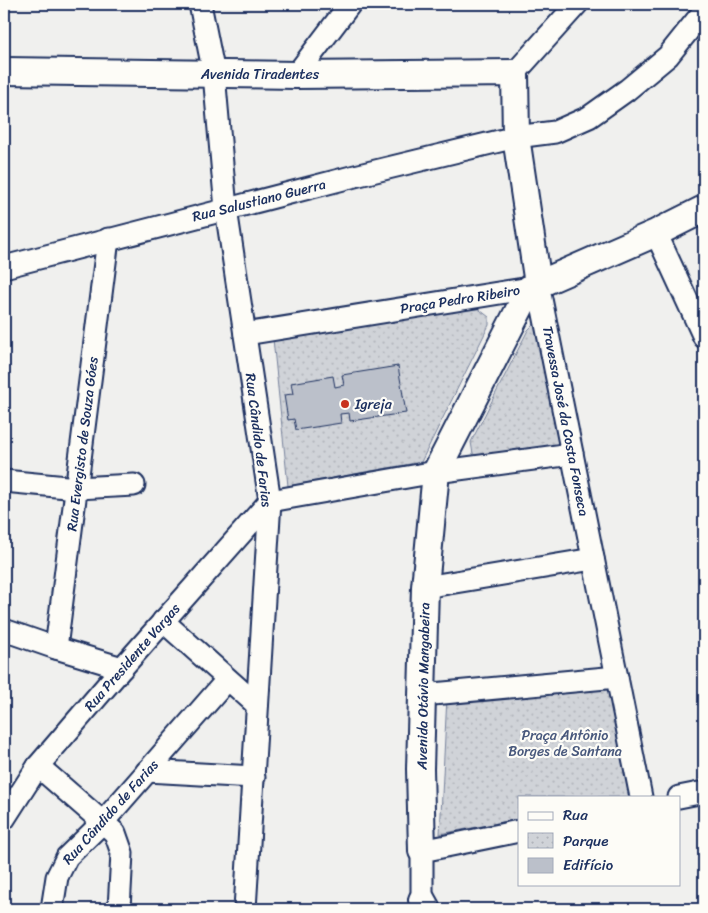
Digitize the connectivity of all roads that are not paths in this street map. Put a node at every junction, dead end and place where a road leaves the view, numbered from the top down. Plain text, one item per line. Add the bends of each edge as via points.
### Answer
1 (200, 4) edge
2 (350, 4) edge
3 (576, 4) edge
4 (704, 11) edge
5 (4, 71) edge
6 (516, 73) junction
7 (214, 74) junction
8 (296, 75) junction
9 (516, 137) junction
10 (226, 209) junction
11 (704, 210) edge
12 (656, 233) junction
13 (108, 239) junction
14 (4, 267) edge
15 (534, 286) junction
16 (245, 334) junction
17 (704, 337) edge
18 (572, 454) junction
19 (436, 472) junction
20 (4, 480) edge
21 (134, 485) dead end
22 (77, 488) junction
23 (270, 501) junction
24 (593, 559) junction
25 (425, 587) junction
26 (162, 621) junction
27 (4, 630) edge
28 (56, 648) junction
29 (122, 668) junction
30 (617, 677) junction
31 (228, 680) junction
32 (422, 695) junction
33 (257, 705) junction
34 (38, 766) junction
35 (147, 771) junction
36 (254, 777) junction
37 (704, 792) edge
38 (641, 796) edge
39 (680, 798) edge
40 (4, 819) edge
41 (103, 822) junction
42 (518, 831) edge
43 (422, 851) junction
44 (423, 906) edge
45 (52, 909) edge
46 (119, 909) edge
47 (245, 909) edge

1 - 7 street, Rua Cândido de Farias
2 - 8 street
3 - 6 street
4 - 9 street, Rua Salustiano Guerra via 668,56 589,117 555,132
5 - 7 main road, Avenida Tiradentes
6 - 8 main road, Avenida Tiradentes
6 - 9 main road
7 - 8 main road, Avenida Tiradentes
7 - 10 street, Rua Cândido de Farias
9 - 10 street, Rua Salustiano Guerra
9 - 15 main road
10 - 13 street, Rua Salustiano Guerra
10 - 16 street, Rua Cândido de Farias
11 - 12 main road
12 - 15 main road
12 - 17 street
13 - 14 street, Rua Salustiano Guerra
13 - 22 street, Rua Evergisto de Souza Góes
15 - 16 street, Praça Pedro Ribeiro
15 - 18 street, Travessa José da Costa Fonseca
15 - 19 main road, Praça Pedro Ribeiro
16 - 23 street, Rua Cândido de Farias
18 - 19 street
18 - 24 street, Travessa José da Costa Fonseca
19 - 23 street
19 - 25 main road, Avenida Otávio Mangabeira
20 - 22 street
21 - 22 street
22 - 28 street, Rua Evergisto de Souza Góes
23 - 26 street, Rua Presidente Vargas
23 - 33 street, Rua Cândido de Farias
24 - 25 street
24 - 30 street
25 - 32 main road, Avenida Otávio Mangabeira
26 - 29 street, Rua Presidente Vargas
26 - 31 street
27 - 28 street
28 - 29 street
29 - 34 street, Rua Presidente Vargas
30 - 32 street
30 - 38 street
31 - 33 street
31 - 35 street, Rua Cândido de Farias
32 - 43 main road, Avenida Otávio Mangabeira
33 - 36 street, Rua Cândido de Farias
34 - 40 street, Rua Presidente Vargas
34 - 41 street
35 - 36 street
35 - 41 street, Rua Cândido de Farias
36 - 47 street, Rua Cândido de Farias
37 - 39 street
41 - 45 street, Rua Cândido de Farias via 61,867
41 - 46 street via 115,833 122,853
42 - 43 street
43 - 44 street, Avenida Otávio Mangabeira

